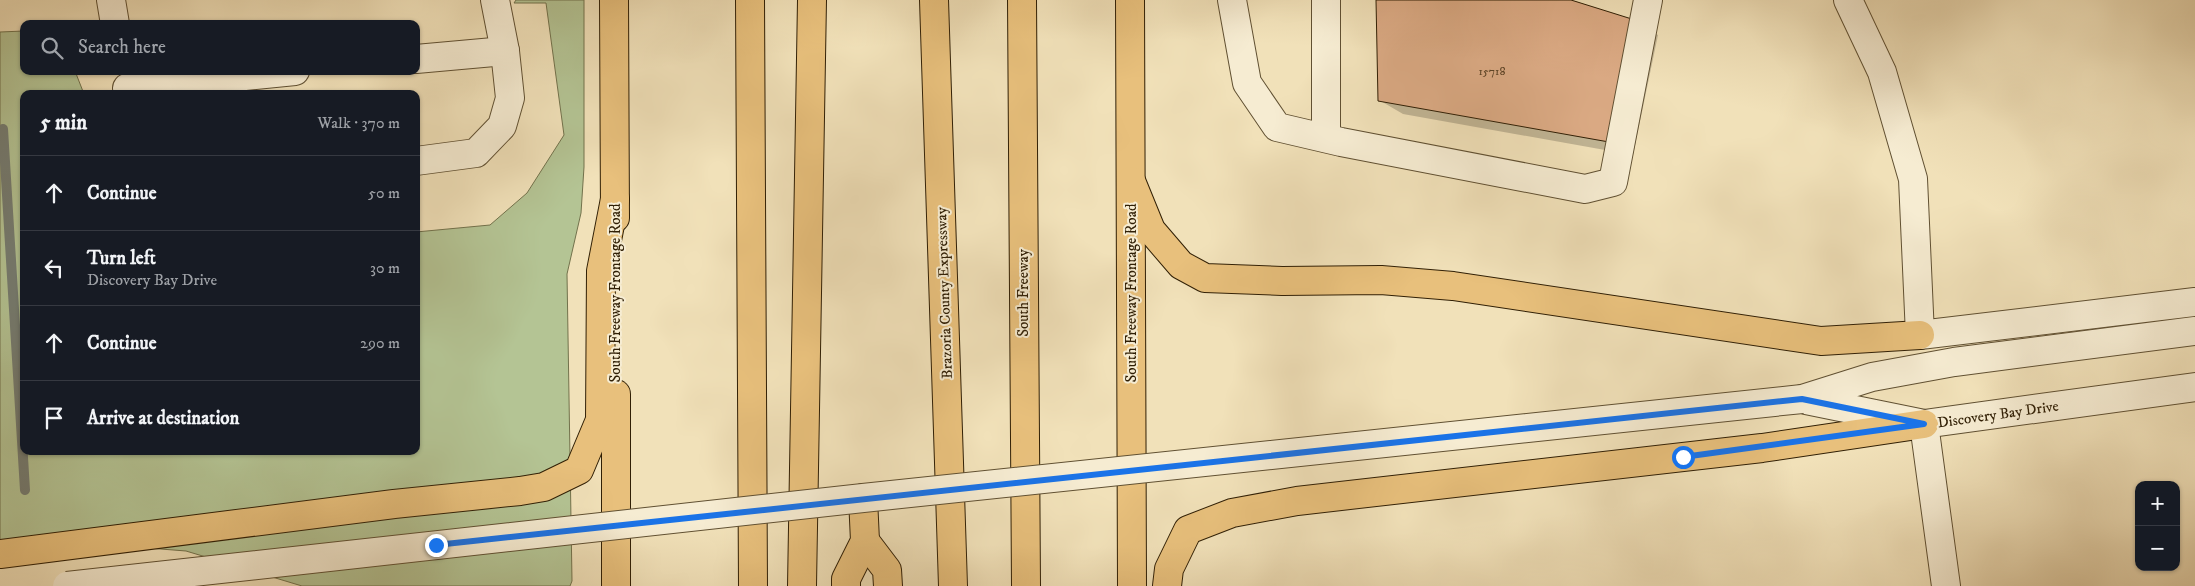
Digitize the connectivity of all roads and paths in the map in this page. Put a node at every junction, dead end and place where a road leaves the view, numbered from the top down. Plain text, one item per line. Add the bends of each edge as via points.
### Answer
1 (110, 0) edge
2 (495, 0) edge
3 (614, 0) edge
4 (750, 0) edge
5 (793, 0) edge
6 (812, 0) edge
7 (934, 0) edge
8 (952, 0) edge
9 (1022, 0) edge
10 (1130, 0) edge
11 (1232, 0) edge
12 (1326, 0) edge
13 (1648, 0) edge
14 (1848, 0) edge
15 (114, 20) edge
16 (505, 51) junction
17 (420, 60) edge
18 (937, 73) junction
19 (243, 75) edge
20 (127, 84) edge
21 (810, 90) junction
22 (1326, 138) junction
23 (420, 160) edge
24 (1131, 181) junction
25 (615, 199) junction
26 (2195, 302) edge
27 (2195, 331) edge
28 (1920, 335) junction
29 (2195, 387) edge
30 (1802, 399) junction
31 (1924, 424) junction
32 (863, 498) junction
33 (865, 541) junction
34 (0, 554) edge
35 (67, 586) edge
36 (616, 586) edge
37 (753, 586) edge
38 (802, 586) edge
39 (846, 586) edge
40 (888, 586) edge
41 (953, 586) edge
42 (1026, 586) edge
43 (1132, 586) edge
44 (1168, 586) edge
45 (1946, 586) edge

1 - 15 street
2 - 16 street
3 - 25 main road, South Freeway Frontage Road
4 - 37 main road
5 - 21 main road
6 - 21 main road
7 - 18 main road, Brazoria County Expressway
8 - 18 main road
9 - 42 main road, South Freeway
10 - 24 main road, South Freeway Frontage Road
11 - 22 street via 1247,83 1277,127
12 - 22 street
13 - 22 street via 1613,182 1584,189
14 - 28 street via 1882,72 1913,179
16 - 17 street
16 - 23 street via 510,98 502,126 476,153
18 - 41 main road, Brazoria County Expressway
19 - 20 street
21 - 38 main road
24 - 28 main road via 1151,230 1181,266 1205,278 1381,280 1453,286 1821,341
24 - 43 main road, South Freeway Frontage Road
25 - 34 main road via 601,271 600,420 579,470 544,487 520,491
25 - 36 main road, South Freeway Frontage Road
26 - 28 street
27 - 30 street via 1954,362 1872,377
29 - 31 street, Discovery Bay Drive
30 - 31 street, Discovery Bay Drive
30 - 32 street, bridge
31 - 44 main road via 1752,449 1297,501 1232,513 1188,530 1169,569
31 - 45 street
32 - 33 main road
32 - 35 street, bridge
33 - 39 main road via 846,579
33 - 40 main road via 887,570

